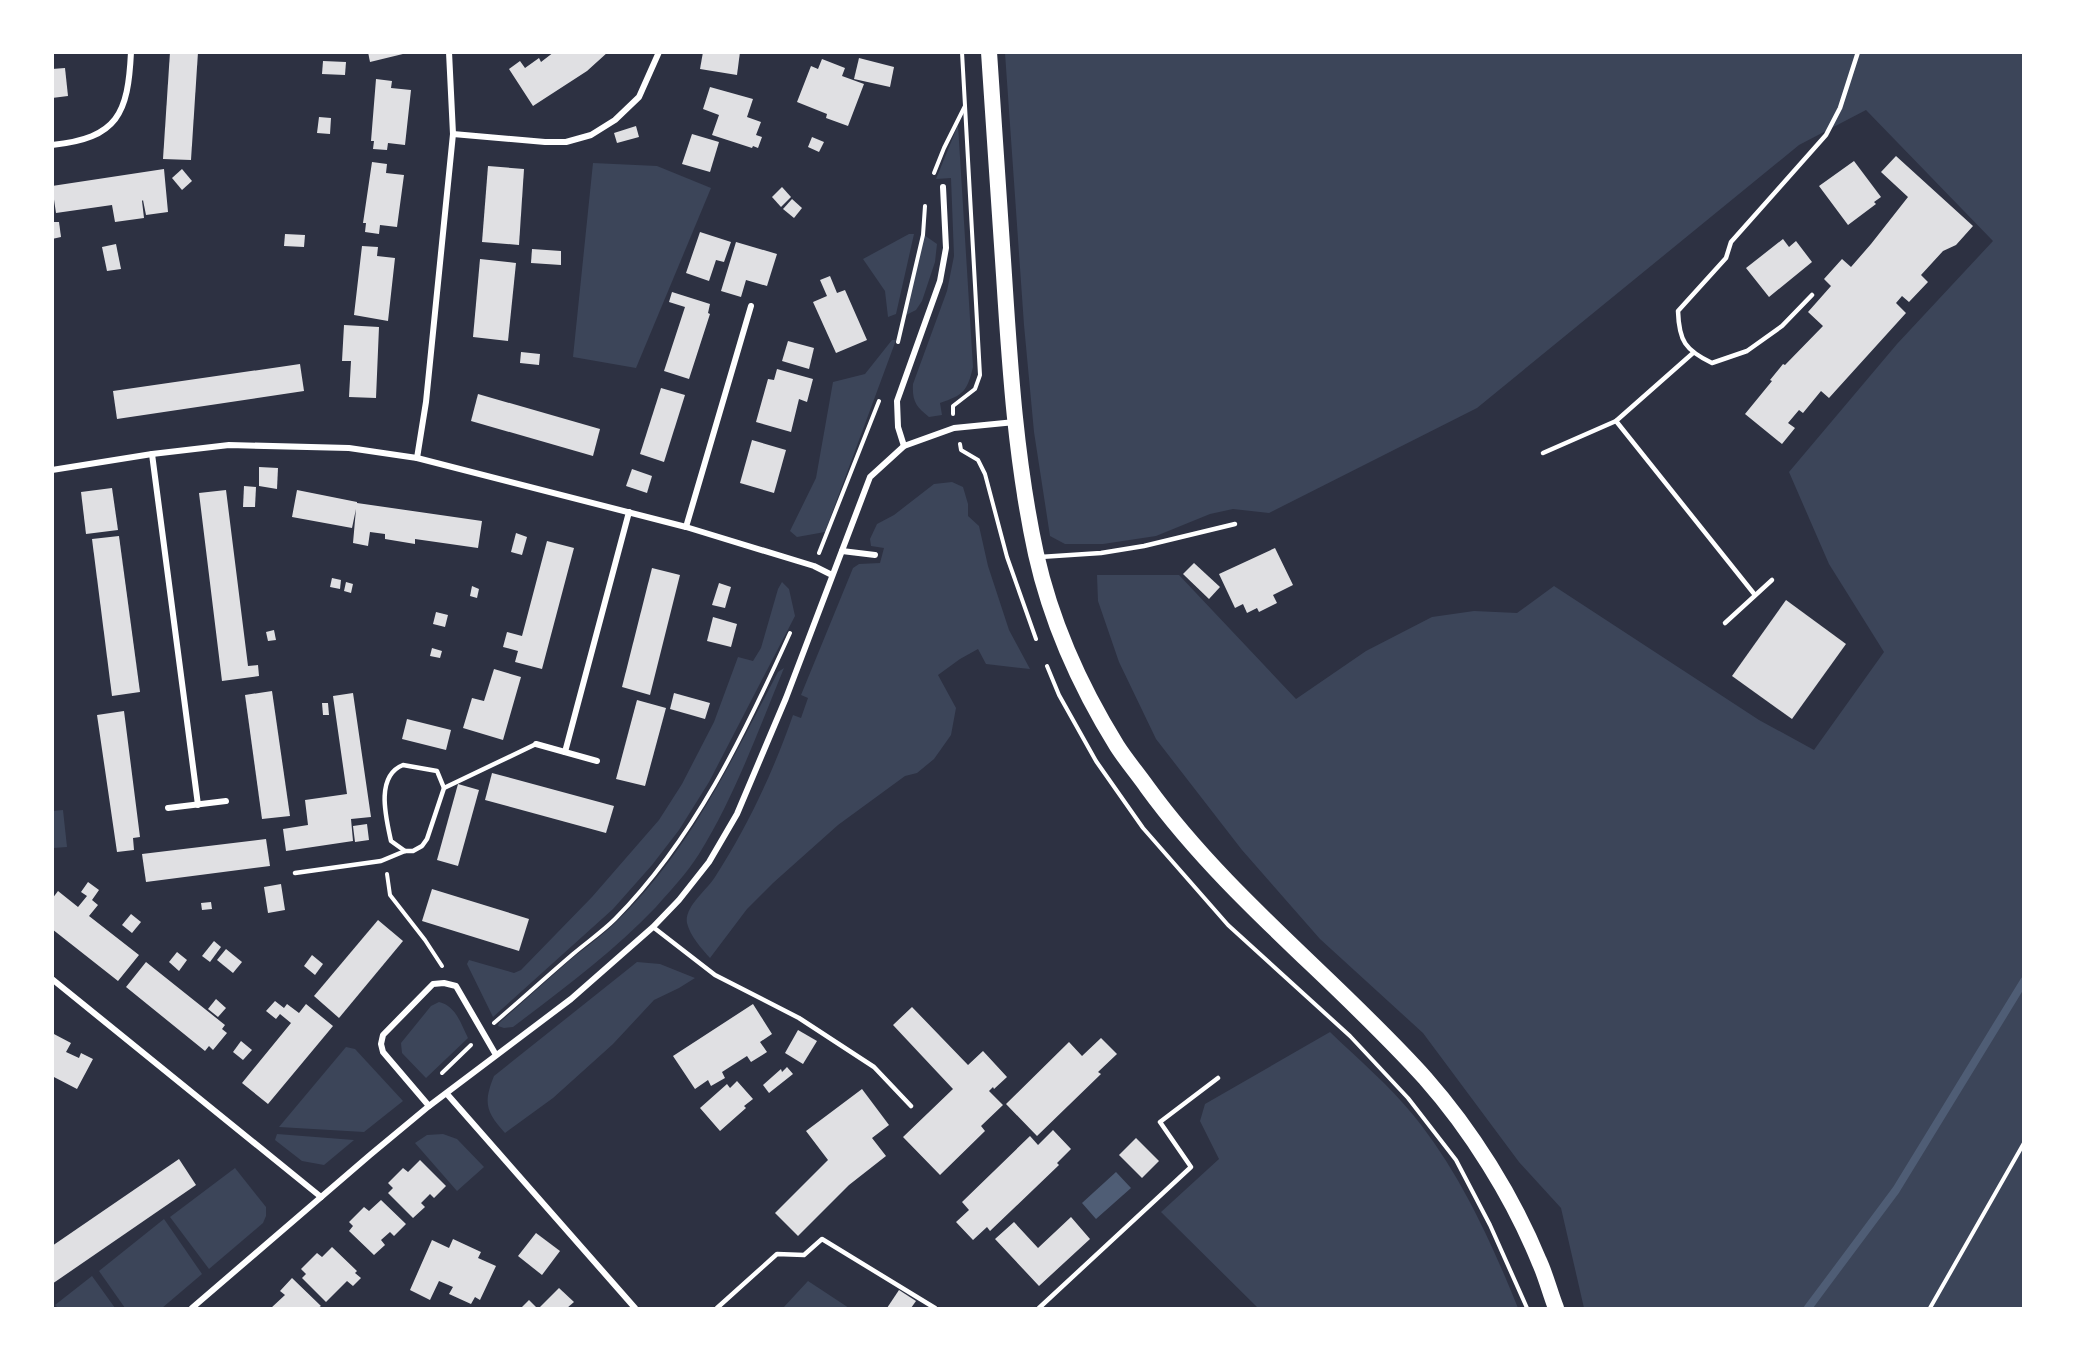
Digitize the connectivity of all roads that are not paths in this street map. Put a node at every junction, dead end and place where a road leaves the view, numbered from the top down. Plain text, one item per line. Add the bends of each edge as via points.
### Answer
1 (131, 52) edge
2 (449, 52) edge
3 (659, 52) edge
4 (989, 52) edge
5 (1858, 52) edge
6 (453, 134) junction
7 (52, 145) edge
8 (943, 187) dead end
9 (1812, 295) dead end
10 (751, 306) dead end
11 (1693, 353) junction
12 (1616, 421) junction
13 (1015, 422) junction
14 (904, 446) junction
15 (1543, 453) dead end
16 (152, 454) junction
17 (417, 458) junction
18 (52, 470) edge
19 (629, 512) junction
20 (1235, 524) dead end
21 (686, 527) junction
22 (842, 551) junction
23 (875, 555) dead end
24 (1037, 557) junction
25 (832, 575) junction
26 (1772, 580) dead end
27 (1755, 595) junction
28 (1725, 623) dead end
29 (536, 744) joint
30 (565, 752) junction
31 (597, 760) dead end
32 (444, 788) junction
33 (226, 801) dead end
34 (198, 805) junction
35 (168, 808) dead end
36 (405, 851) junction
37 (295, 873) dead end
38 (653, 927) junction
39 (52, 979) edge
40 (496, 1055) junction
41 (1218, 1078) dead end
42 (447, 1094) junction
43 (429, 1106) junction
44 (911, 1106) dead end
45 (321, 1197) junction
46 (192, 1308) edge
47 (635, 1308) edge
48 (717, 1308) edge
49 (935, 1308) edge
50 (1040, 1308) edge
51 (1556, 1308) edge

1 - 7 street via 129,88 108,129 84,140
2 - 6 street
3 - 6 street via 639,97 615,120 591,135 566,142 545,142
4 - 13 highway
5 - 11 lane via 1840,108 1826,135 1731,242 1726,258 1678,311 1679,333
6 - 17 street
8 - 14 street via 946,248 940,282 897,401 898,427
9 - 11 lane via 1782,326 1747,351 1712,363
10 - 21 street
11 - 12 lane
12 - 15 lane
12 - 27 lane
13 - 14 street via 954,428
13 - 24 highway
14 - 22 street via 870,477
16 - 17 street via 229,445 294,445
16 - 18 street
16 - 34 street
17 - 19 street
19 - 21 street
19 - 30 street
20 - 24 lane via 1144,546
21 - 25 street
22 - 23 street
22 - 25 street
24 - 51 highway via 1054,615 1083,684 1118,748 1211,866 1428,1081 1478,1146 1516,1213 1540,1262
25 - 38 street via 737,813 709,862
26 - 27 lane
27 - 28 lane
29 - 30 street
29 - 32 lane
30 - 31 street
32 - 36 lane via 428,839 413,851
32 - 36 lane via 437,771 403,765 392,772 387,783 385,813 391,841
33 - 34 street
34 - 35 street
36 - 37 lane via 385,859
38 - 40 street via 571,999
38 - 44 lane via 715,975 799,1017 874,1067
39 - 45 street
40 - 42 street
40 - 43 street via 456,986 433,984 383,1035 381,1044 383,1052
41 - 50 lane via 1160,1122 1191,1167
42 - 43 street
42 - 47 street
43 - 45 street
45 - 46 street
48 - 49 lane via 777,1254 804,1255 822,1239

